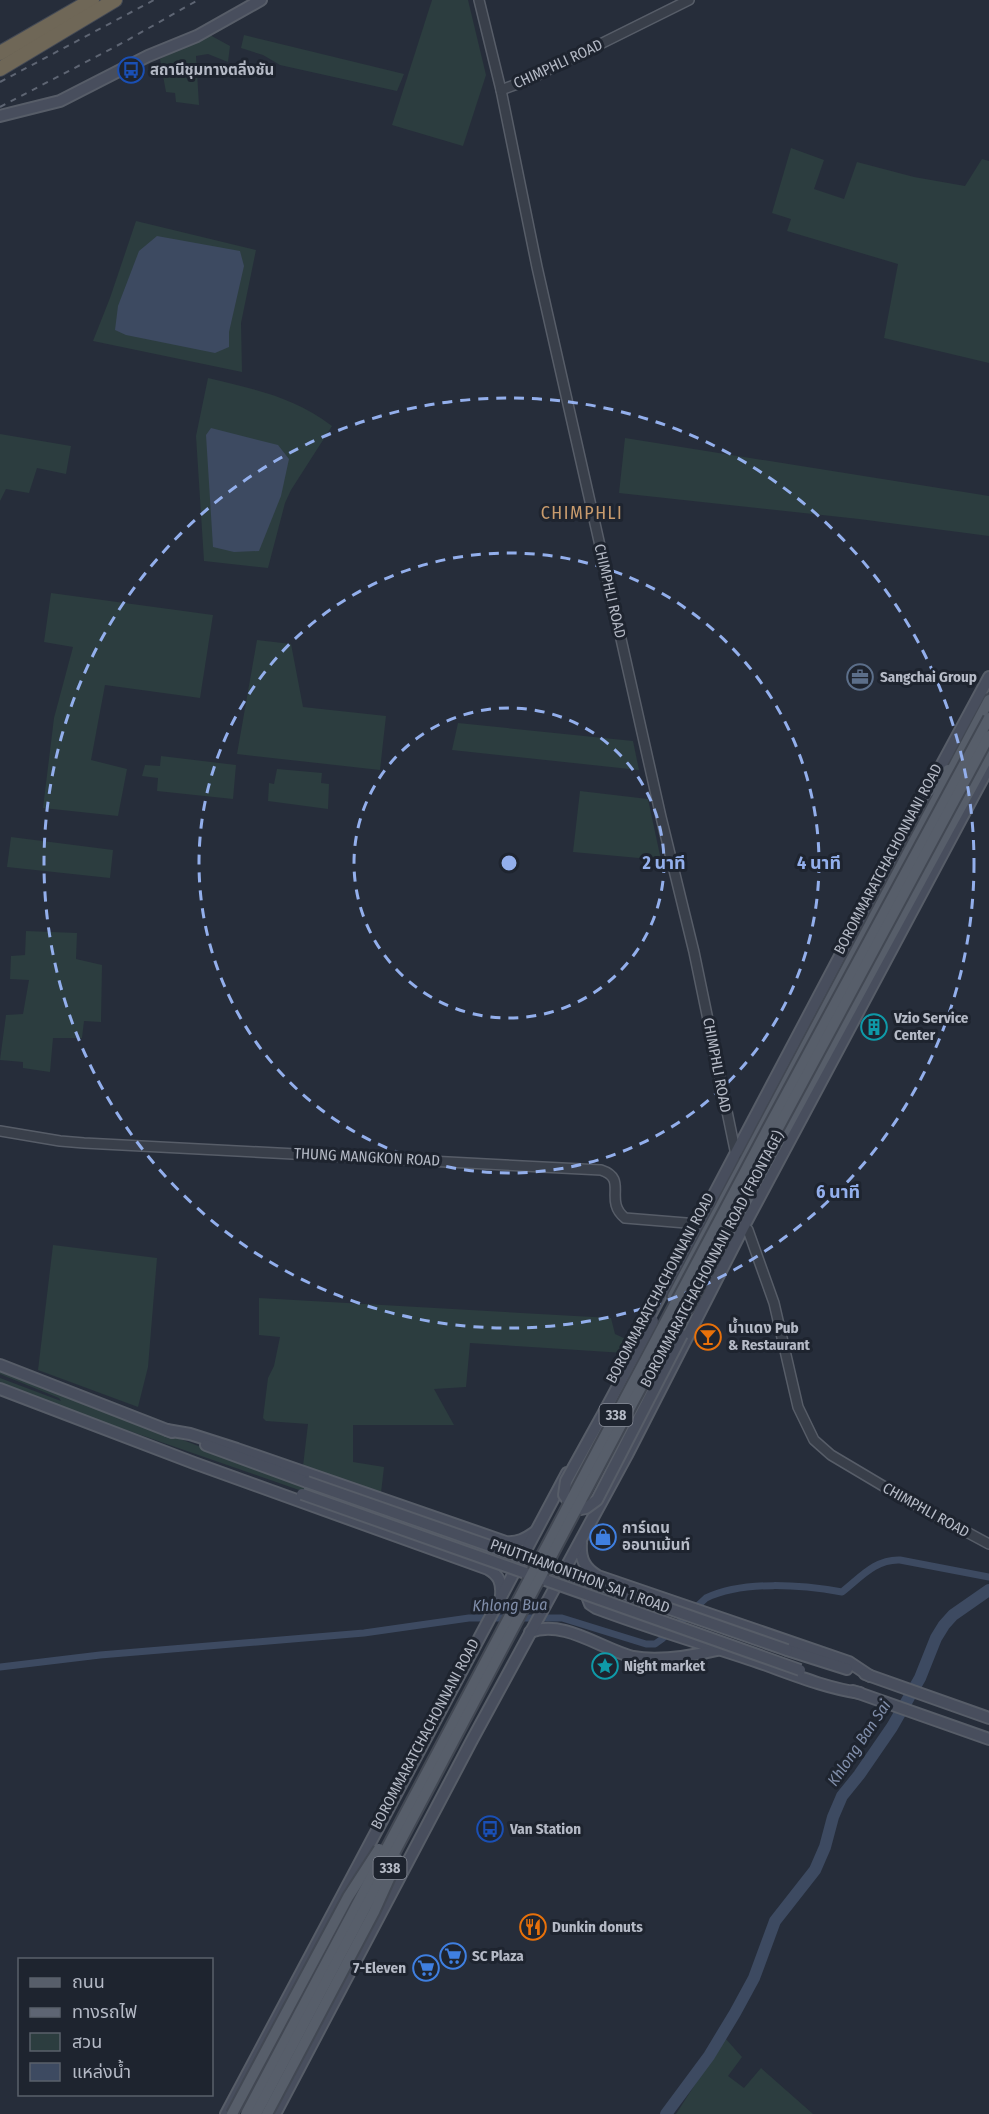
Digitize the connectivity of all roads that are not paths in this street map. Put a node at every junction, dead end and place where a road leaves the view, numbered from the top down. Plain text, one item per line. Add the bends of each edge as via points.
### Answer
1 (84, 0) edge
2 (92, 0) edge
3 (115, 0) edge
4 (261, 0) edge
5 (479, 0) edge
6 (689, 0) edge
7 (0, 47) edge
8 (0, 53) edge
9 (0, 69) edge
10 (501, 90) junction
11 (0, 116) edge
12 (989, 677) edge
13 (989, 700) edge
14 (989, 718) edge
15 (989, 736) edge
16 (961, 755) junction
17 (989, 755) edge
18 (989, 767) edge
19 (924, 797) junction
20 (728, 1122) junction
21 (0, 1131) edge
22 (748, 1131) junction
23 (736, 1155) junction
24 (744, 1226) junction
25 (697, 1228) junction
26 (738, 1238) junction
27 (0, 1365) edge
28 (0, 1389) edge
29 (167, 1430) junction
30 (160, 1448) junction
31 (536, 1532) junction
32 (489, 1536) junction
33 (582, 1540) junction
34 (989, 1544) edge
35 (478, 1565) junction
36 (610, 1581) junction
37 (501, 1597) junction
38 (500, 1611) junction
39 (531, 1632) junction
40 (718, 1650) junction
41 (870, 1676) junction
42 (860, 1693) junction
43 (989, 1718) edge
44 (989, 1739) edge
45 (424, 1788) junction
46 (226, 2114) edge
47 (232, 2114) edge
48 (241, 2114) edge
49 (246, 2114) edge
50 (258, 2114) edge
51 (267, 2114) edge
52 (275, 2114) edge

1 - 7 main road
2 - 8 highway
3 - 9 highway
4 - 11 main road via 60,101
5 - 10 street
6 - 10 street, CHIMPHLI ROAD
10 - 20 street, CHIMPHLI ROAD via 537,267 694,952
12 - 19 main road, BOROMMARATCHACHONNANI ROAD (FRONTAGE) / 338
13 - 16 main road, BOROMMARATCHACHONNANI ROAD / 338
14 - 45 main road, 338, bridge via 767,1130
15 - 45 main road, 338, bridge
16 - 19 main road
16 - 38 main road, BOROMMARATCHACHONNANI ROAD / 338
17 - 50 main road, 338, bridge via 735,1220
18 - 24 main road, BOROMMARATCHACHONNANI ROAD (FRONTAGE) / 338
19 - 22 main road, BOROMMARATCHACHONNANI ROAD (FRONTAGE) / 338
20 - 22 street via 739,1131
20 - 23 street, CHIMPHLI ROAD
21 - 25 street, THUNG MANGKON ROAD via 84,1143 601,1170 615,1182 615,1207 625,1218 686,1223
22 - 23 main road, BOROMMARATCHACHONNANI ROAD (FRONTAGE) / 338
23 - 25 main road, BOROMMARATCHACHONNANI ROAD (FRONTAGE) / 338
24 - 26 main road, BOROMMARATCHACHONNANI ROAD (FRONTAGE) / 338
24 - 34 street, CHIMPHLI ROAD via 774,1303 798,1407 814,1440 831,1455 905,1499
25 - 26 main road, bridge via 566,1480 564,1494 576,1507 586,1508 597,1500 715,1272
25 - 31 main road, BOROMMARATCHACHONNANI ROAD (FRONTAGE) / 338
26 - 33 main road, BOROMMARATCHACHONNANI ROAD (FRONTAGE) / 338
27 - 29 main road, PHUTTHAMONTHON SAI 1 ROAD
28 - 30 main road, PHUTTHAMONTHON SAI 1 ROAD
29 - 32 main road, PHUTTHAMONTHON SAI 1 ROAD via 237,1449
29 - 41 main road, PHUTTHAMONTHON SAI 1 ROAD, bridge
30 - 35 main road, PHUTTHAMONTHON SAI 1 ROAD
30 - 42 main road, PHUTTHAMONTHON SAI 1 ROAD, bridge via 302,1494
31 - 32 main road, PHUTTHAMONTHON SAI 1 ROAD via 514,1543
31 - 37 main road, BOROMMARATCHACHONNANI ROAD (FRONTAGE) / 338
32 - 35 main road via 499,1540 504,1553 497,1564
33 - 36 main road via 580,1553 585,1564 592,1573
33 - 39 main road, BOROMMARATCHACHONNANI ROAD (FRONTAGE) / 338
35 - 37 main road, PHUTTHAMONTHON SAI 1 ROAD via 496,1576 501,1584
36 - 40 main road via 597,1580 591,1584 587,1596 590,1604
36 - 41 main road via 849,1662
37 - 38 main road, BOROMMARATCHACHONNANI ROAD (FRONTAGE) / 338
38 - 46 main road, BOROMMARATCHACHONNANI ROAD (FRONTAGE) / 338 via 486,1624
38 - 48 main road, BOROMMARATCHACHONNANI ROAD / 338 via 500,1623
39 - 40 main road via 542,1628 559,1631 634,1657
39 - 52 main road, BOROMMARATCHACHONNANI ROAD (FRONTAGE) / 338
40 - 42 main road
41 - 43 main road, PHUTTHAMONTHON SAI 1 ROAD
42 - 44 main road, PHUTTHAMONTHON SAI 1 ROAD
45 - 47 main road, bridge via 348,1897
45 - 49 main road, 338, bridge
45 - 50 main road, 338, bridge
45 - 51 main road, bridge via 374,1912

